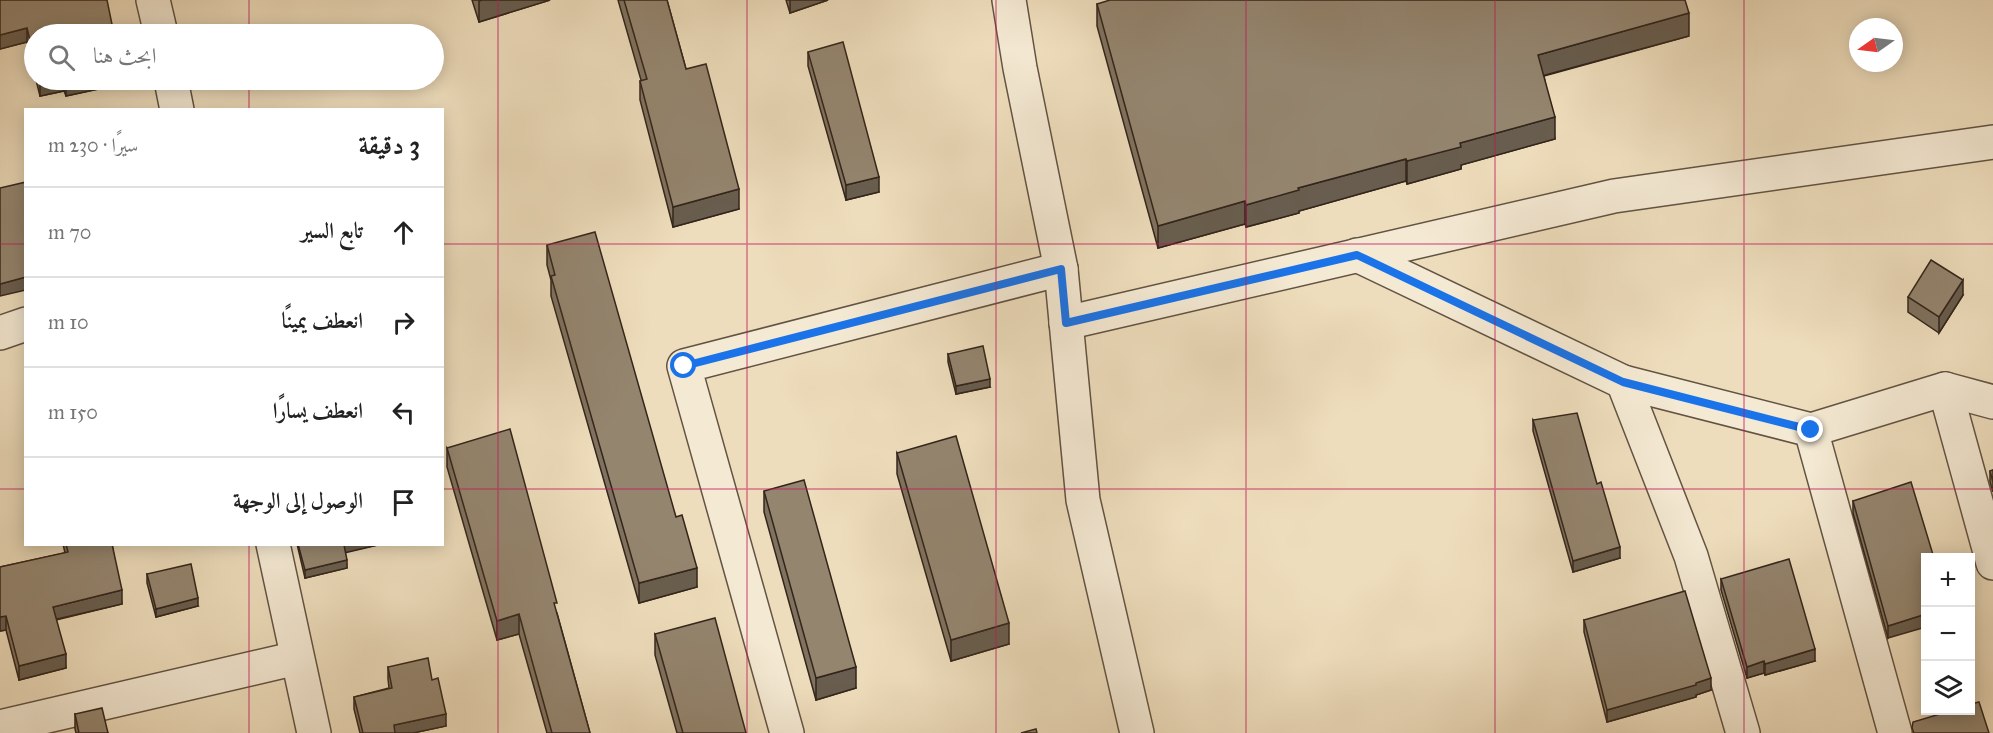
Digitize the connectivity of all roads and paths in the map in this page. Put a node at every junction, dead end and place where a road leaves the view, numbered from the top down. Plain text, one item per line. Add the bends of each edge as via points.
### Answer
1 (153, 0) edge
2 (1009, 0) edge
3 (158, 24) edge
4 (173, 90) edge
5 (177, 108) edge
6 (1993, 142) edge
7 (1357, 255) junction
8 (1061, 269) junction
9 (1066, 323) junction
10 (24, 325) edge
11 (0, 333) edge
12 (1623, 382) junction
13 (1945, 389) junction
14 (1993, 402) edge
15 (1811, 430) junction
16 (273, 546) edge
17 (1993, 563) edge
18 (297, 658) junction
19 (54, 725) edge
20 (0, 727) edge
21 (314, 733) edge
22 (787, 733) edge
23 (1137, 733) edge
24 (1743, 733) edge
25 (1895, 733) edge

1 - 3 street
2 - 8 street
4 - 5 street
6 - 7 street via 1614,196
7 - 9 street
7 - 12 street
8 - 9 street
8 - 22 street via 684,366
9 - 23 street via 1083,500
10 - 11 street
12 - 15 street
12 - 24 street via 1691,556
13 - 14 street
13 - 15 street
13 - 17 street
15 - 25 street
16 - 18 street
18 - 19 street
18 - 21 street
19 - 20 street

